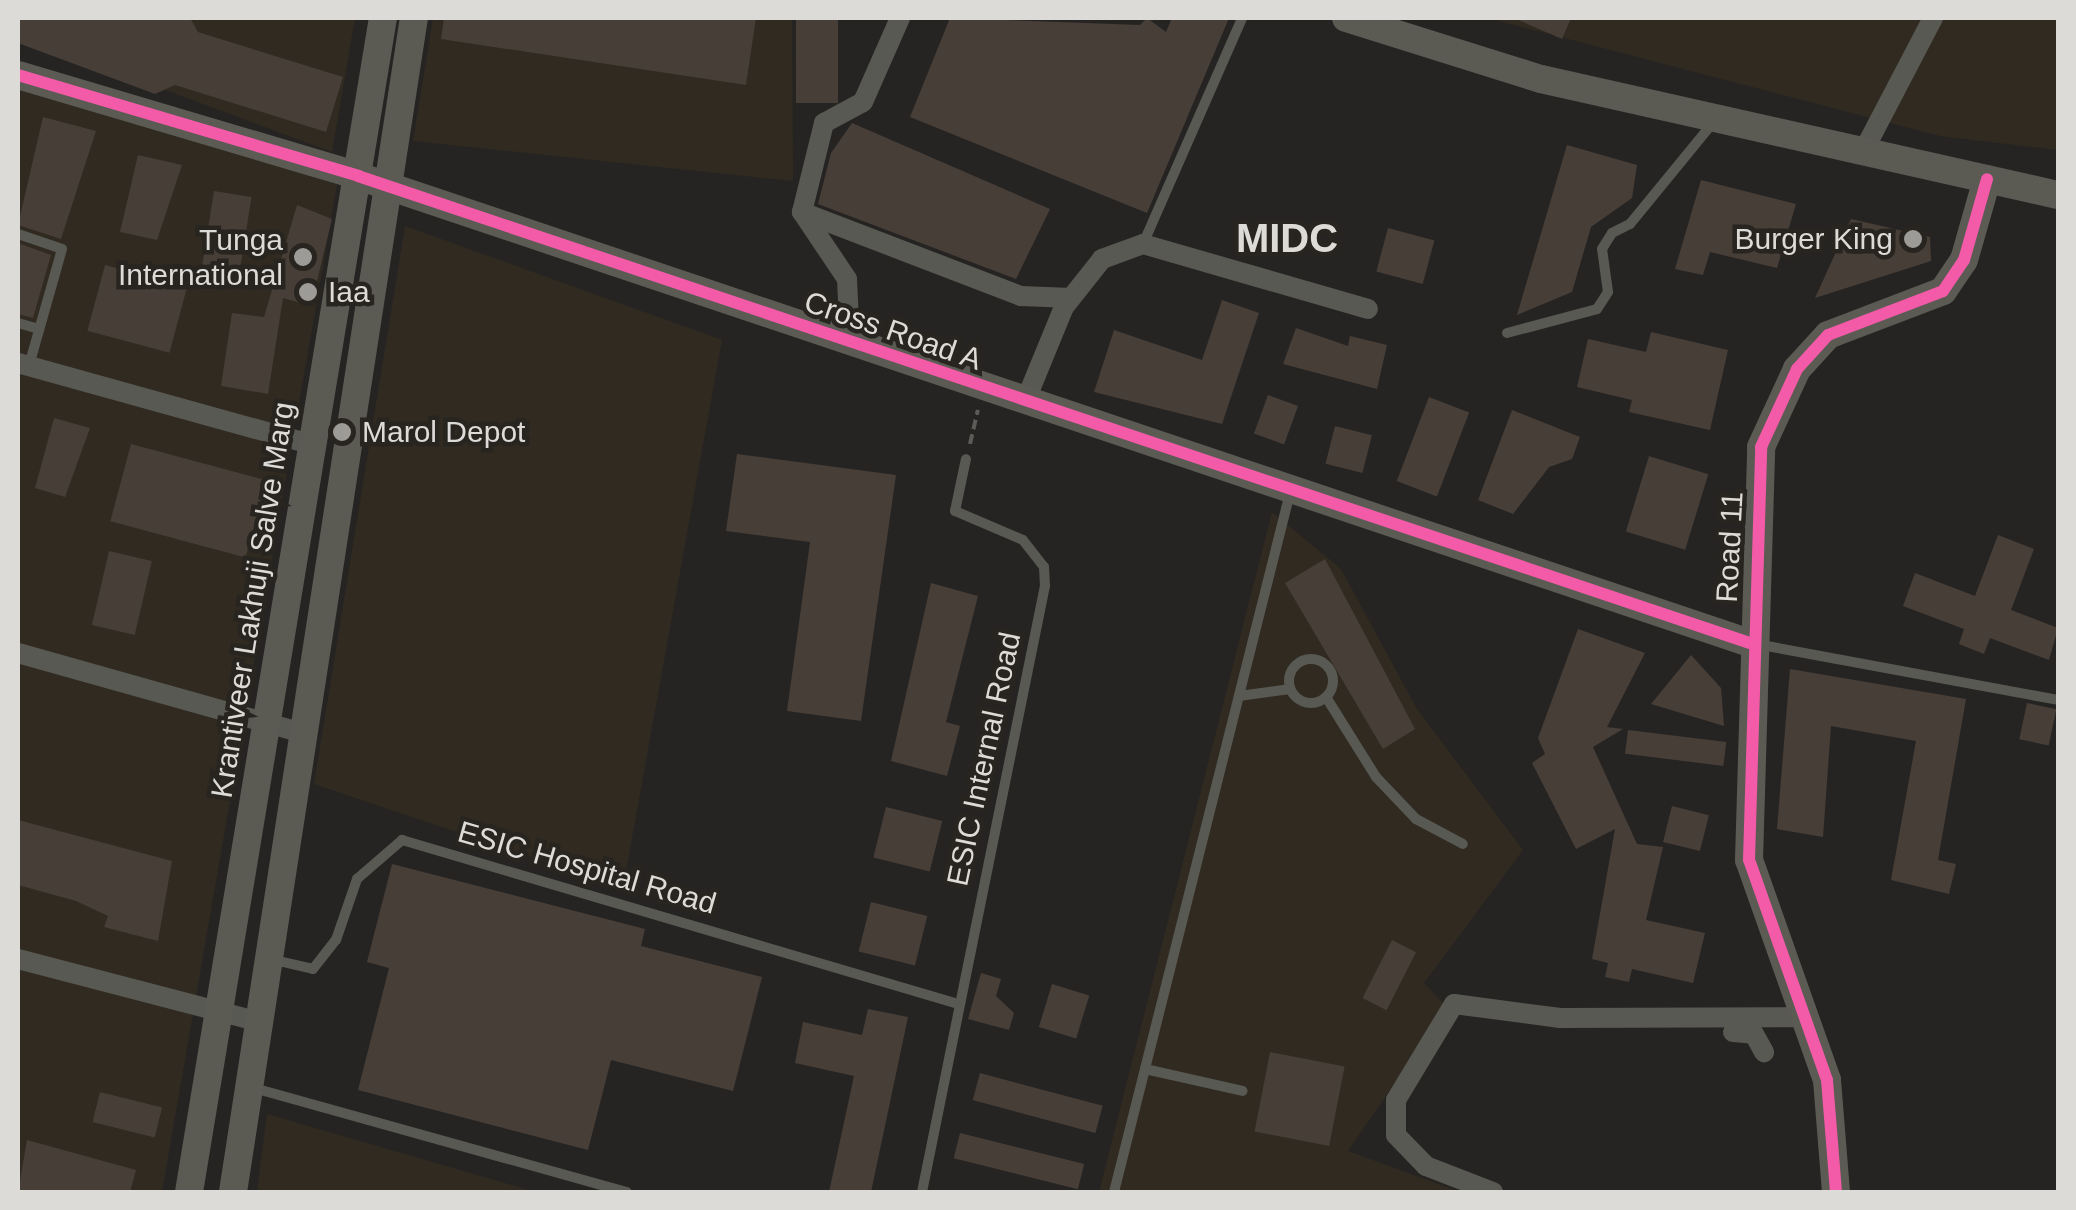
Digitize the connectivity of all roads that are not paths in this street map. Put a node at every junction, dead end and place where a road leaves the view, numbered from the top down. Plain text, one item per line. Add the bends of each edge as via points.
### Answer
1 (384, 18) edge
2 (414, 18) edge
3 (900, 18) edge
4 (1242, 18) edge
5 (1346, 18) edge
6 (1933, 18) edge
7 (1392, 26) edge
8 (18, 76) edge
9 (1718, 115) junction
10 (1864, 150) junction
11 (358, 176) junction
12 (1986, 179) junction
13 (395, 189) junction
14 (2058, 195) edge
15 (802, 212) junction
16 (18, 234) edge
17 (1143, 244) junction
18 (1071, 298) junction
19 (1368, 309) dead end
20 (18, 323) edge
21 (39, 329) junction
22 (1507, 332) dead end
23 (850, 343) junction
24 (23, 364) edge
25 (1025, 402) junction
26 (311, 444) junction
27 (966, 458) road end
28 (1290, 493) junction
29 (1750, 643) junction
30 (18, 653) edge
31 (1291, 690) junction
32 (1239, 696) junction
33 (1326, 697) junction
34 (2058, 700) edge
35 (267, 724) junction
36 (306, 734) junction
37 (1463, 844) dead end
38 (269, 958) junction
39 (18, 959) edge
40 (958, 1004) junction
41 (218, 1011) junction
42 (1558, 1018) junction
43 (1802, 1018) junction
44 (258, 1022) junction
45 (1764, 1052) dead end
46 (1146, 1069) junction
47 (248, 1086) junction
48 (1243, 1090) dead end
49 (190, 1192) edge
50 (234, 1192) edge
51 (627, 1192) edge
52 (922, 1192) edge
53 (1114, 1192) edge
54 (1494, 1192) edge
55 (1836, 1192) edge

1 - 11 main road, Krantiveer Lakhuji Salve Marg
2 - 13 main road
3 - 15 street via 863,102 824,123
4 - 17 lane
5 - 7 main road
6 - 10 street
7 - 9 main road via 1541,79
8 - 11 main road, Cross Road A
9 - 10 main road
9 - 22 lane via 1602,249 1608,292 1598,309
10 - 12 main road
11 - 13 main road, Cross Road A
11 - 26 main road, Krantiveer Lakhuji Salve Marg
12 - 14 main road
12 - 29 main road, Road 11 via 1964,260 1943,291 1828,334 1798,369 1761,447
13 - 23 main road, Cross Road A
13 - 36 main road
15 - 18 street via 1021,296
15 - 23 street via 847,279
16 - 21 lane via 62,249
17 - 18 street via 1102,260
17 - 19 street
18 - 25 street
20 - 21 lane
21 - 24 lane
23 - 25 main road, Cross Road A
24 - 26 street
25 - 28 main road, Cross Road A
26 - 35 main road, Krantiveer Lakhuji Salve Marg
27 - 40 lane, ESIC Internal Road via 955,510 1023,540 1044,567 1045,586
28 - 29 main road, Cross Road A
28 - 32 lane
29 - 34 lane
29 - 43 main road, Road 11 via 1749,860
30 - 35 street
31 - 32 lane
31 - 33 lane via 1306,703
31 - 33 lane via 1298,664 1318,660 1332,677
32 - 46 lane
33 - 37 lane via 1376,777 1416,819
35 - 36 street
35 - 41 main road, Krantiveer Lakhuji Salve Marg
36 - 38 main road
38 - 40 lane, ESIC Hospital Road via 312,969 336,940 357,879 402,840
38 - 44 main road
39 - 41 street
40 - 52 lane, ESIC Internal Road
41 - 44 street
41 - 49 main road, Krantiveer Lakhuji Salve Marg
42 - 43 street
42 - 45 street via 1563,1028 1750,1032
42 - 54 street via 1454,1004 1396,1100 1396,1135 1412,1157
43 - 55 main road, Road 11 via 1827,1080
44 - 47 main road
46 - 48 lane
46 - 53 lane
47 - 50 main road
47 - 51 lane

